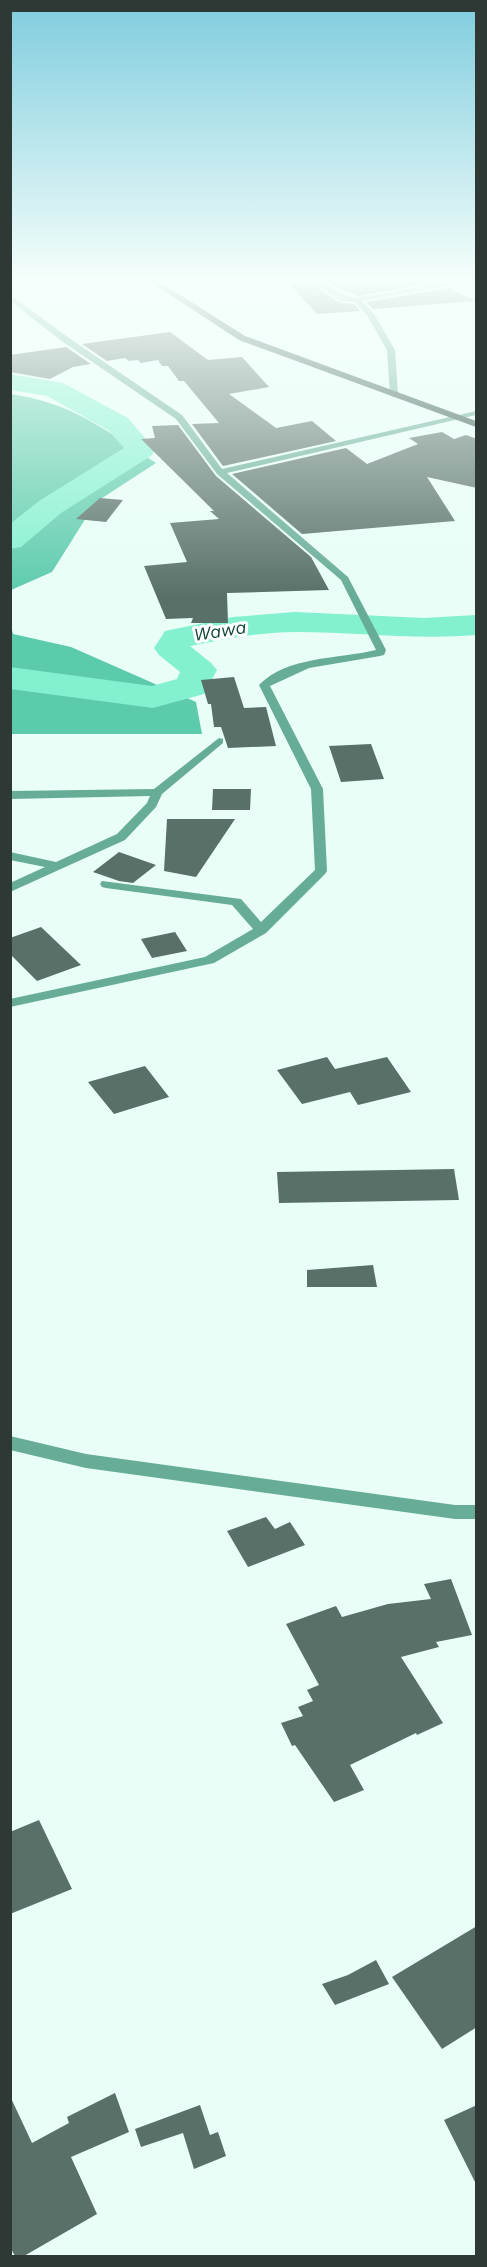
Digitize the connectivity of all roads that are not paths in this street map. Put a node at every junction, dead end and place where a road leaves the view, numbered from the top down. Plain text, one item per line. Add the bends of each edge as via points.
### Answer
1 (132, 385) edge
2 (367, 385) edge
3 (393, 385) edge
4 (394, 395) junction
5 (477, 412) edge
6 (454, 416) junction
7 (477, 424) edge
8 (220, 472) junction
9 (219, 741) dead end
10 (157, 792) junction
11 (10, 795) edge
12 (10, 856) edge
13 (56, 866) junction
14 (106, 884) dead end
15 (10, 888) edge
16 (261, 930) junction
17 (10, 1003) edge
18 (10, 1443) edge
19 (477, 1512) edge

1 - 8 street via 179,417
2 - 4 highway
3 - 4 street
4 - 6 highway
5 - 6 street
6 - 7 highway
6 - 8 street
8 - 16 street via 345,579 381,650 309,664 280,674 264,685 316,789 321,871
9 - 10 street
10 - 11 street
10 - 13 street via 152,804 121,837
12 - 13 street
13 - 15 street
14 - 16 street via 236,902
16 - 17 street via 209,960
18 - 19 street via 86,1461

